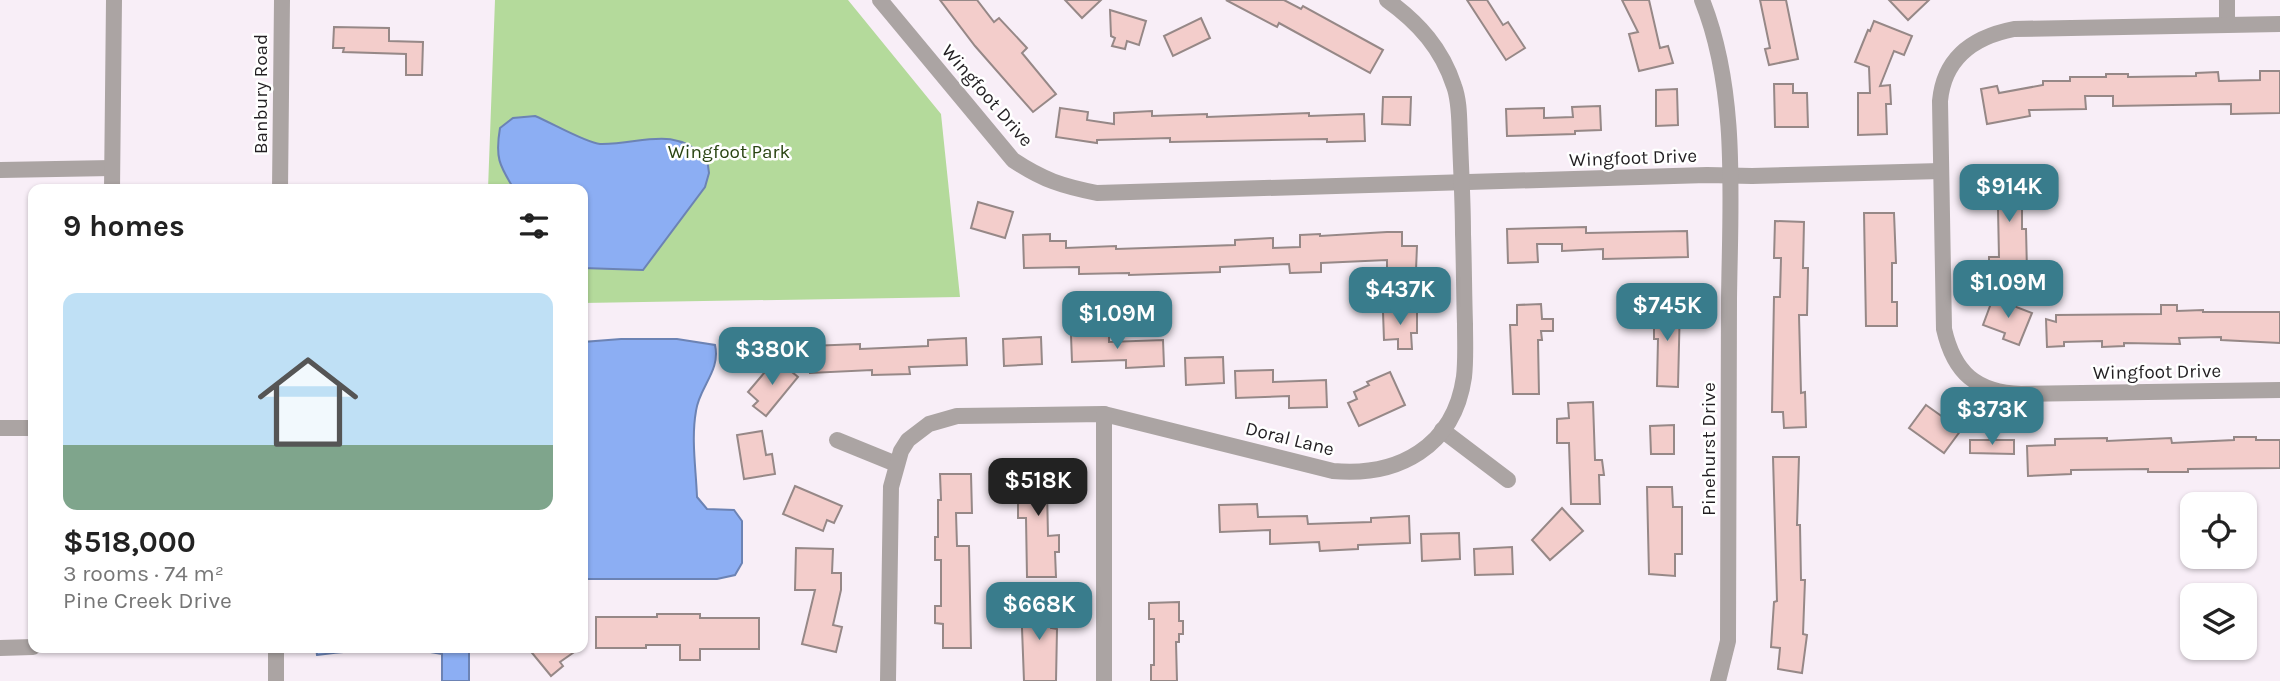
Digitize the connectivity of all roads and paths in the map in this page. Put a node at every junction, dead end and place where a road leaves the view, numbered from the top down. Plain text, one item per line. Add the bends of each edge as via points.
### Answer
1 (114, 0) edge
2 (282, 0) edge
3 (880, 0) edge
4 (1387, 0) edge
5 (1702, 0) edge
6 (2227, 0) edge
7 (2227, 24) junction
8 (2280, 24) edge
9 (112, 168) junction
10 (0, 170) edge
11 (1941, 171) junction
12 (1729, 175) junction
13 (1462, 183) junction
14 (112, 184) edge
15 (280, 184) edge
16 (2280, 390) edge
17 (1104, 414) junction
18 (0, 428) edge
19 (28, 428) edge
20 (1442, 430) junction
21 (837, 440) dead end
22 (896, 464) junction
23 (1508, 480) dead end
24 (28, 647) edge
25 (0, 648) edge
26 (276, 653) edge
27 (276, 681) edge
28 (888, 681) edge
29 (1104, 681) edge
30 (1718, 681) edge

1 - 9 street
2 - 15 street, Banbury Road
3 - 13 street, Wingfoot Drive via 1013,160 1068,187 1097,193
4 - 13 street, Doral Lane via 1424,31 1455,88
5 - 12 street, Pinehurst Drive via 1713,26 1726,88
6 - 7 street
7 - 8 street
7 - 11 street via 2014,29 1981,39 1952,63 1941,86
9 - 10 street
9 - 14 street
11 - 12 street, Wingfoot Drive
11 - 16 street, Wingfoot Drive via 1944,329 1957,364 1978,384 2021,394
12 - 13 street, Wingfoot Drive
12 - 30 street, Pinehurst Drive via 1728,641
13 - 20 street, Doral Lane via 1464,377 1460,396
17 - 20 street, Doral Lane via 1356,473 1404,461
17 - 22 street, Doral Lane via 943,419 908,440
17 - 29 street
18 - 19 street
20 - 23 street
21 - 22 street
22 - 28 street, Doral Lane via 889,512
24 - 25 street
26 - 27 street

